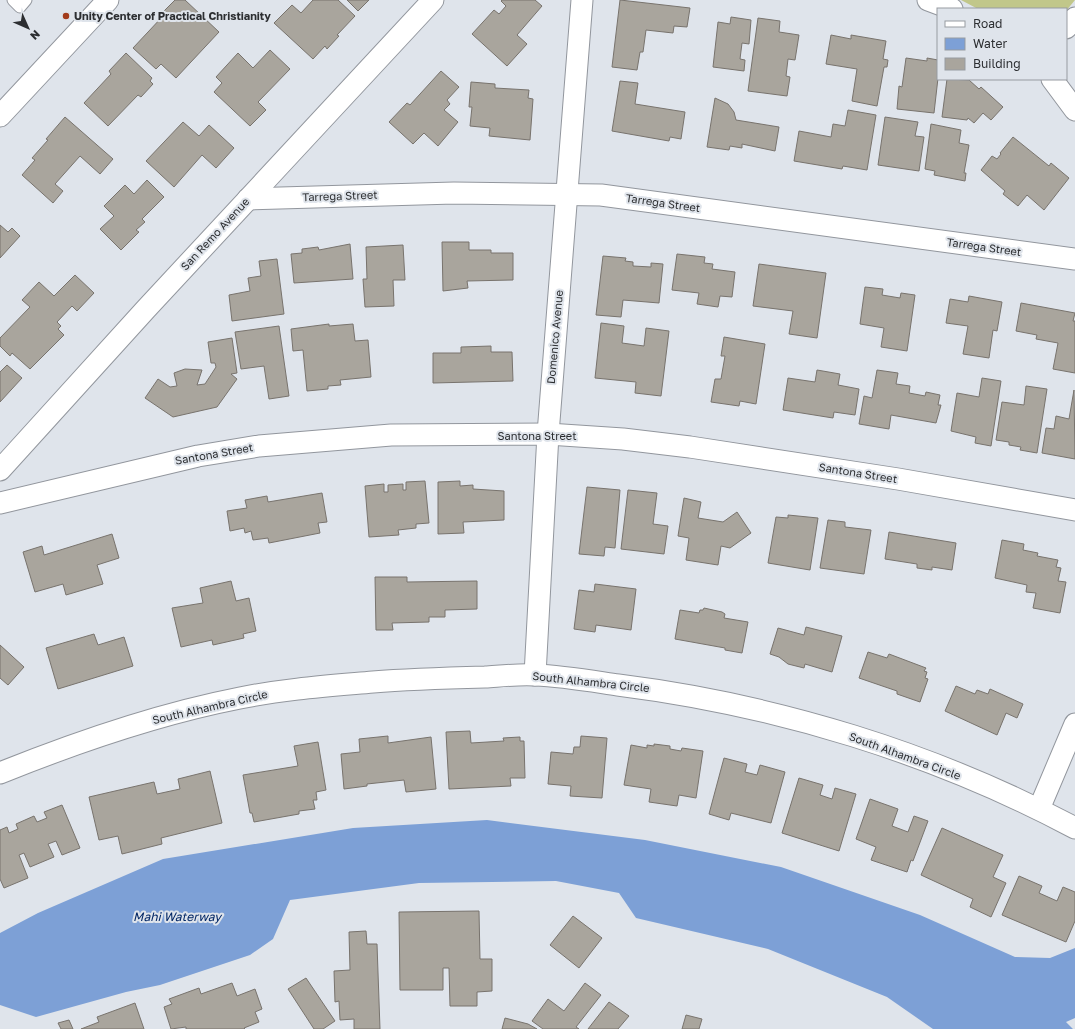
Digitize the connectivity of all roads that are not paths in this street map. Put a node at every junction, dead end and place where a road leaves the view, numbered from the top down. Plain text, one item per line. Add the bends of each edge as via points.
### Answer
1 (13, 0) edge
2 (26, 0) edge
3 (108, 0) edge
4 (433, 0) edge
5 (582, 0) edge
6 (928, 0) edge
7 (949, 8) edge
8 (1075, 18) edge
9 (1067, 27) edge
10 (1053, 80) edge
11 (1075, 110) edge
12 (0, 116) edge
13 (567, 194) junction
14 (248, 199) junction
15 (1075, 259) edge
16 (548, 434) junction
17 (0, 470) edge
18 (0, 503) edge
19 (1075, 510) edge
20 (534, 675) junction
21 (1075, 724) edge
22 (0, 773) edge
23 (1039, 809) junction
24 (1075, 828) edge

1 - 2 lane via 20,7
3 - 12 street
4 - 14 street, San Remo Avenue
5 - 13 street, Domenico Avenue
6 - 7 street
8 - 9 street
10 - 11 street
13 - 14 street, Tarrega Street via 454,193
13 - 15 street, Tarrega Street via 601,195
13 - 16 street, Domenico Avenue
14 - 17 street, San Remo Avenue
16 - 18 street, Santona Street via 391,435 259,446 198,456
16 - 19 street, Santona Street via 623,439 697,448 914,481
16 - 20 street, Domenico Avenue
20 - 22 street, South Alhambra Circle via 370,682 298,688 240,698 134,726
20 - 23 street, South Alhambra Circle via 689,695 788,718 917,758
21 - 23 street
23 - 24 street, South Alhambra Circle

